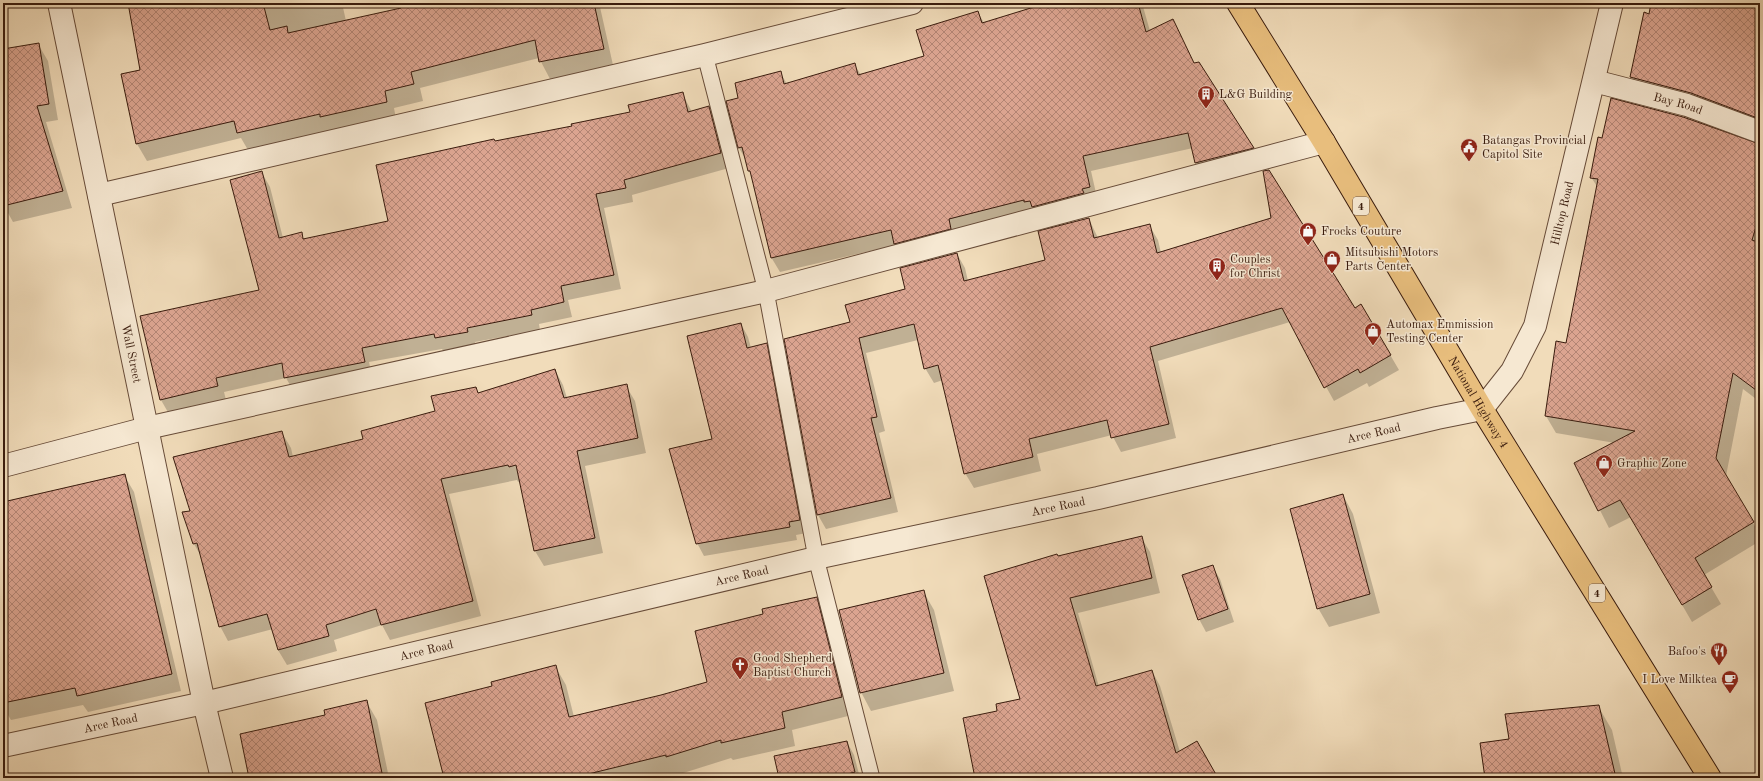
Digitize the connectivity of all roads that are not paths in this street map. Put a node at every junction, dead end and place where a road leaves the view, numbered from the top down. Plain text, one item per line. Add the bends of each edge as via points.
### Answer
1 (59, 3) edge
2 (912, 3) edge
3 (1238, 3) edge
4 (1612, 3) edge
5 (705, 56) junction
6 (1594, 81) junction
7 (1760, 132) edge
8 (1324, 142) junction
9 (99, 195) junction
10 (766, 292) junction
11 (1482, 409) junction
12 (147, 428) junction
13 (3, 466) edge
14 (816, 558) junction
15 (204, 703) junction
16 (3, 746) edge
17 (222, 778) edge
18 (872, 778) edge
19 (1710, 778) edge

1 - 9 street, Wall Street
2 - 5 street
3 - 8 main road, National Highway 4 / 4
4 - 6 street, Hilltop Road
5 - 9 street
5 - 10 lane
6 - 7 street, Bay Road via 1687,105
6 - 11 street, Hilltop Road via 1535,326 1512,371
8 - 10 street
8 - 11 main road, National Highway 4 / 4
9 - 12 street, Wall Street
10 - 12 street
10 - 14 lane
11 - 14 street, Arce Road via 1098,498
11 - 19 main road, National Highway 4 / 4
12 - 13 street
12 - 15 street, Wall Street
14 - 15 street, Arce Road
14 - 18 lane
15 - 16 street, Arce Road
15 - 17 street, Wall Street

